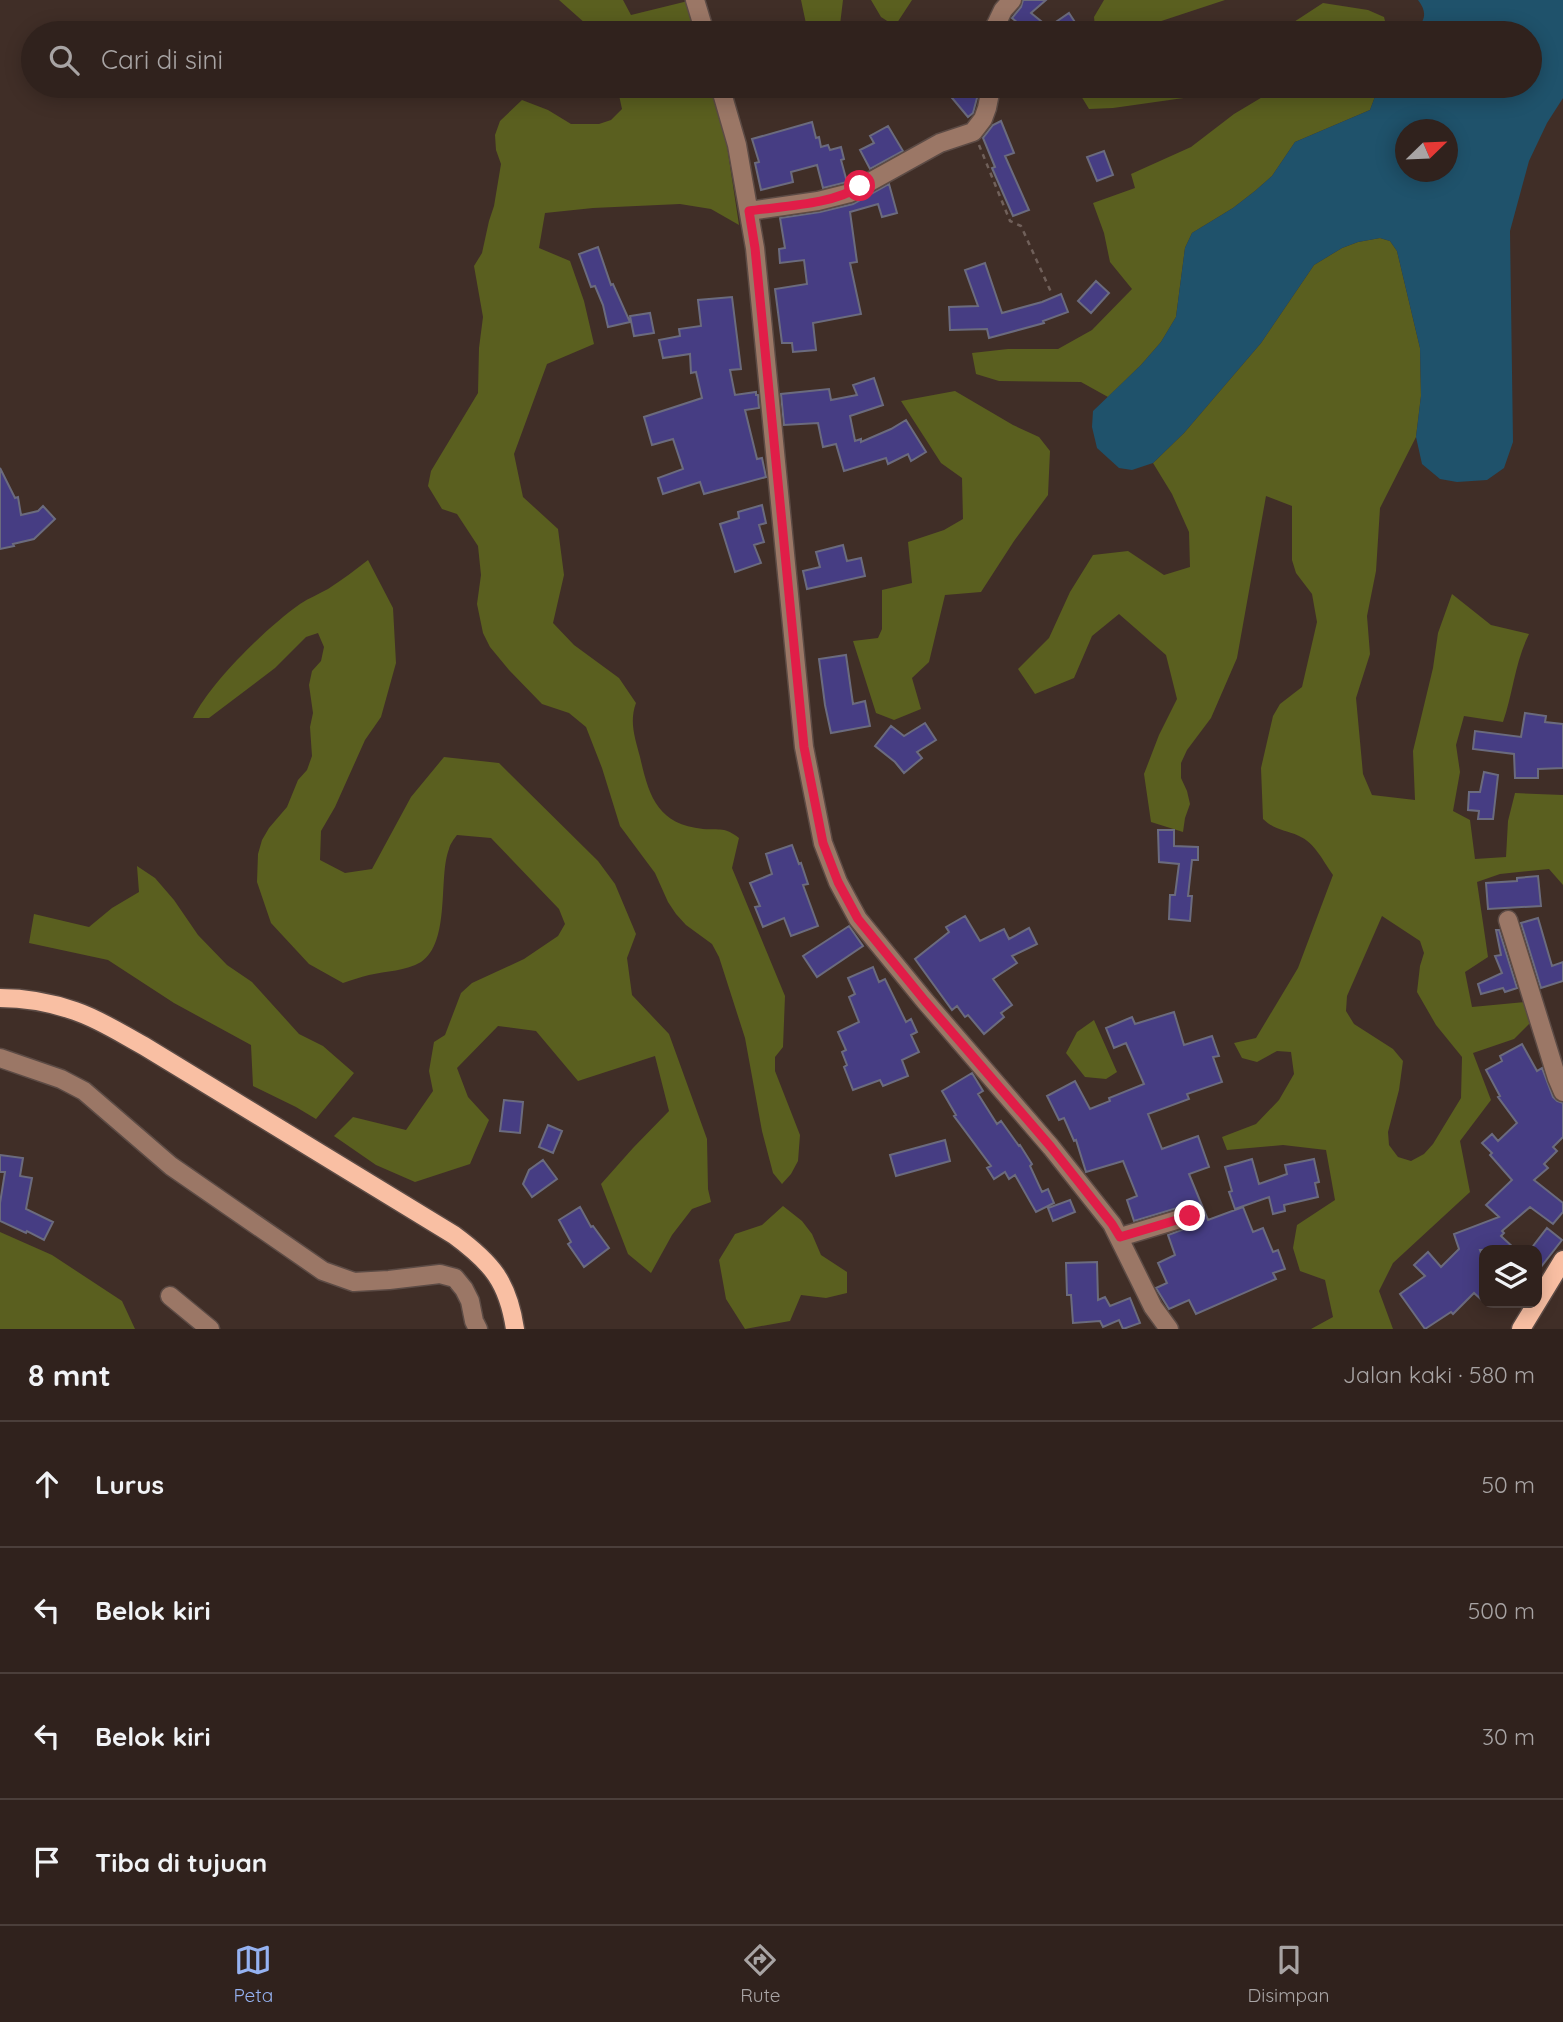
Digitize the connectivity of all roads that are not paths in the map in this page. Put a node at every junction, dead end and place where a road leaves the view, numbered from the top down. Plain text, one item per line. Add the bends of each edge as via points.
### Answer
1 (695, 0) edge
2 (1012, 0) edge
3 (701, 21) edge
4 (998, 21) edge
5 (723, 98) edge
6 (989, 98) edge
7 (749, 211) junction
8 (1508, 920) dead end
9 (0, 998) edge
10 (0, 1058) edge
11 (1563, 1093) edge
12 (1190, 1216) dead end
13 (1120, 1237) junction
14 (1563, 1260) edge
15 (170, 1296) dead end
16 (474, 1326) edge
17 (210, 1329) edge
18 (515, 1329) edge
19 (1170, 1329) edge
20 (1521, 1329) edge

1 - 3 street
2 - 4 street
5 - 7 street
6 - 7 street via 983,119 973,132 940,143 850,193
7 - 13 street via 804,747 823,843 858,919 1051,1147
8 - 11 street
9 - 18 main road via 76,1011 109,1027 454,1235 495,1272 508,1295
10 - 16 street via 84,1091 171,1166 323,1271 354,1282 432,1274 455,1278 470,1301
12 - 13 street
13 - 19 street via 1153,1307
14 - 20 main road
15 - 17 street

